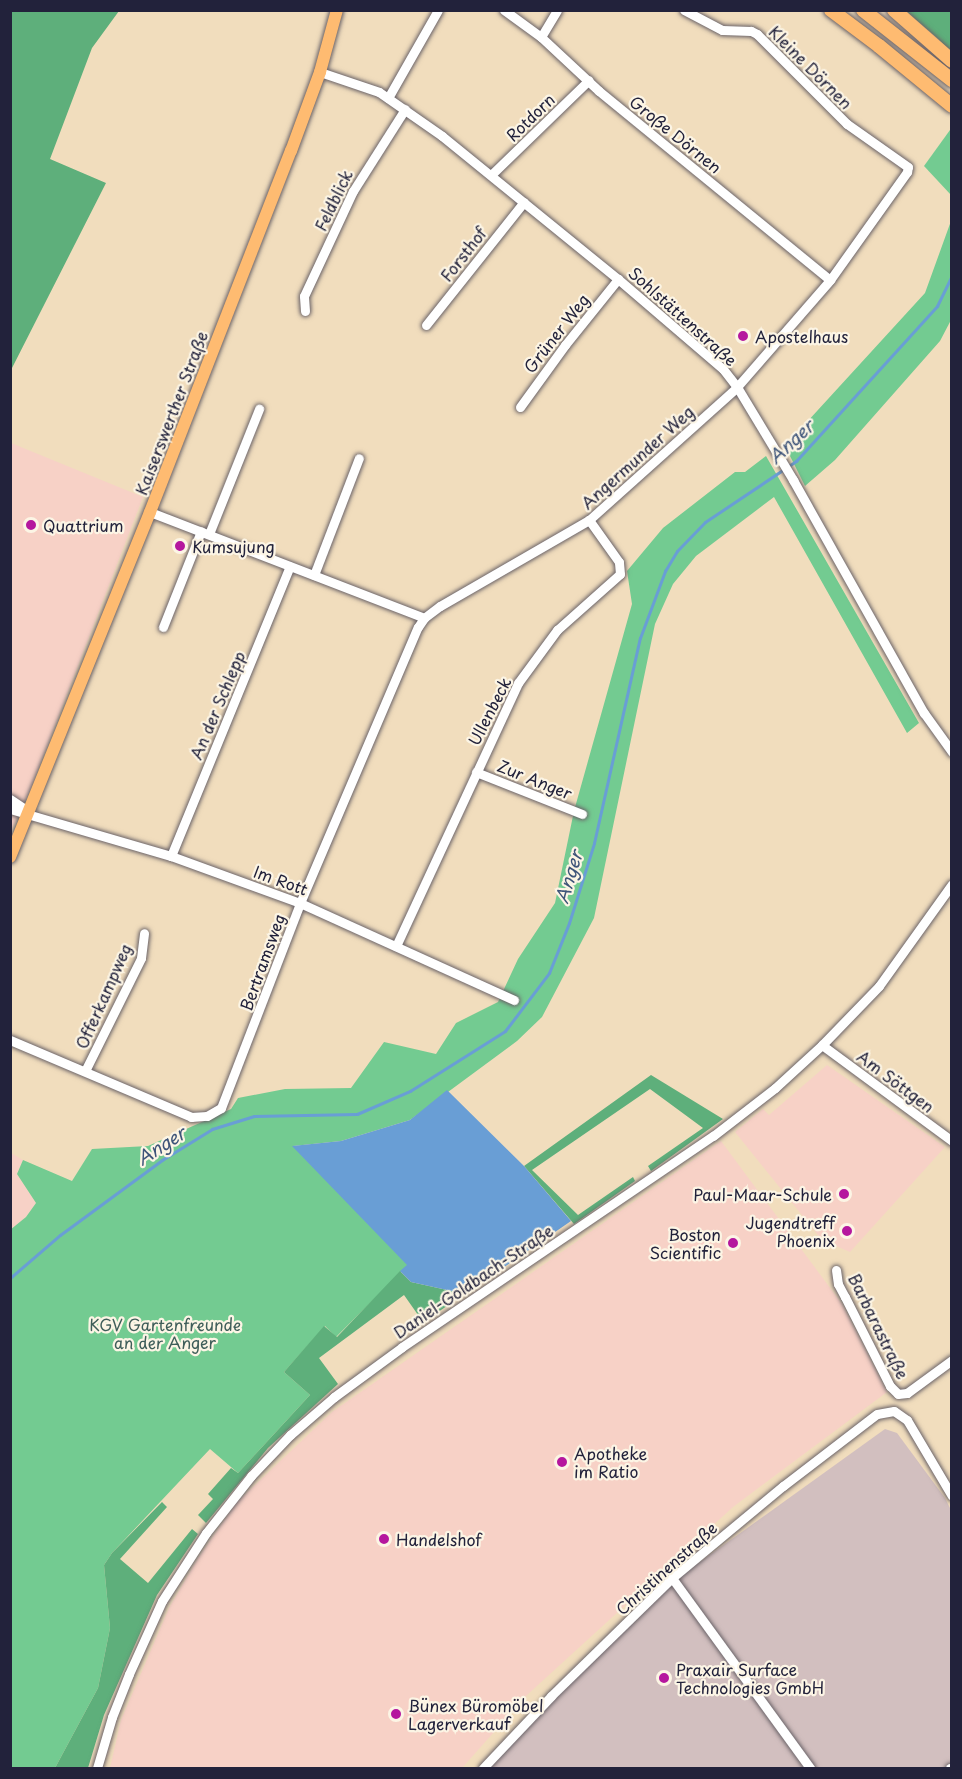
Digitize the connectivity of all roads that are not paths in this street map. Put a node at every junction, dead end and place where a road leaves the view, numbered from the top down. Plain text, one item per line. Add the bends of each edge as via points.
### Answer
1 (337, 10) edge
2 (438, 10) edge
3 (504, 10) edge
4 (557, 10) edge
5 (684, 10) edge
6 (831, 10) edge
7 (863, 10) edge
8 (894, 10) edge
9 (542, 37) junction
10 (951, 61) edge
11 (320, 72) junction
12 (589, 80) junction
13 (951, 80) edge
14 (388, 98) junction
15 (951, 106) edge
16 (405, 109) junction
17 (908, 167) joint
18 (491, 175) junction
19 (524, 202) junction
20 (618, 279) junction
21 (831, 280) junction
22 (305, 311) dead end
23 (426, 325) dead end
24 (737, 387) junction
25 (519, 407) dead end
26 (259, 409) dead end
27 (359, 458) dead end
28 (150, 512) junction
29 (589, 520) junction
30 (205, 532) junction
31 (290, 566) junction
32 (314, 575) junction
33 (424, 618) junction
34 (163, 627) dead end
35 (951, 752) edge
36 (476, 772) junction
37 (10, 799) edge
38 (10, 809) edge
39 (30, 812) junction
40 (582, 814) dead end
41 (171, 856) junction
42 (10, 857) edge
43 (951, 884) edge
44 (300, 903) junction
45 (144, 933) dead end
46 (396, 946) junction
47 (514, 999) dead end
48 (10, 1041) edge
49 (822, 1045) junction
50 (85, 1071) junction
51 (951, 1141) edge
52 (836, 1270) dead end
53 (951, 1360) edge
54 (898, 1394) junction
55 (890, 1411) junction
56 (951, 1496) edge
57 (672, 1578) junction
58 (97, 1768) edge
59 (483, 1768) edge
60 (810, 1768) edge

1 - 11 main road, Kaiserswerther Straße
2 - 14 street
3 - 9 street, Große Dörnen
4 - 9 street
5 - 17 street, Kleine Dörnen via 722,30 751,30 757,34 847,124
6 - 15 highway
7 - 13 highway
8 - 10 highway
9 - 12 street, Große Dörnen
11 - 14 street, Sohlstättenstraße via 367,86
11 - 28 main road, Kaiserswerther Straße
12 - 18 street, Rotdorn
12 - 21 street, Große Dörnen
14 - 16 street, Sohlstättenstraße
16 - 18 street, Sohlstättenstraße
16 - 22 street, Feldblick via 353,191 304,296
17 - 21 street, Angermunder Weg
18 - 19 street, Sohlstättenstraße
19 - 20 street, Sohlstättenstraße
19 - 23 street, Forsthof
20 - 24 street, Sohlstättenstraße via 709,355
20 - 25 street, Grüner Weg
21 - 24 street, Angermunder Weg
24 - 29 street, Angermunder Weg
24 - 35 street, Sohlstättenstraße via 924,713
26 - 30 street
27 - 32 street
28 - 30 street
28 - 39 main road, Kaiserswerther Straße
29 - 33 street, Angermunder Weg
29 - 36 street, Ullenbeck via 619,562 620,574 557,630 531,664 507,704
30 - 31 street
30 - 34 street
31 - 32 street
31 - 41 street, An der Schlepp
32 - 33 street
33 - 44 street, Bertramsweg
36 - 40 street, Zur Anger
36 - 46 street, Ullenbeck
37 - 39 street
38 - 39 street
39 - 41 street, Im Rott
39 - 42 main road, Kaiserswerther Straße
41 - 44 street, Im Rott
43 - 49 street, Daniel-Goldbach-Straße via 879,986
44 - 46 street, Im Rott
44 - 50 street, Bertramsweg via 222,1108 207,1116 191,1117
45 - 50 street, Offerkampweg via 141,958
46 - 47 street, Im Rott
48 - 50 street, Bertramsweg
49 - 51 street, Am Söttgen
49 - 58 street, Daniel-Goldbach-Straße via 724,1128 402,1347 290,1435 225,1507 162,1601 125,1684
52 - 54 street, Barbarastraße via 845,1298 890,1386
53 - 54 street via 907,1393
54 - 55 street
55 - 56 street via 907,1420
55 - 57 street, Christinenstraße via 861,1426
57 - 59 street, Christinenstraße
57 - 60 street

